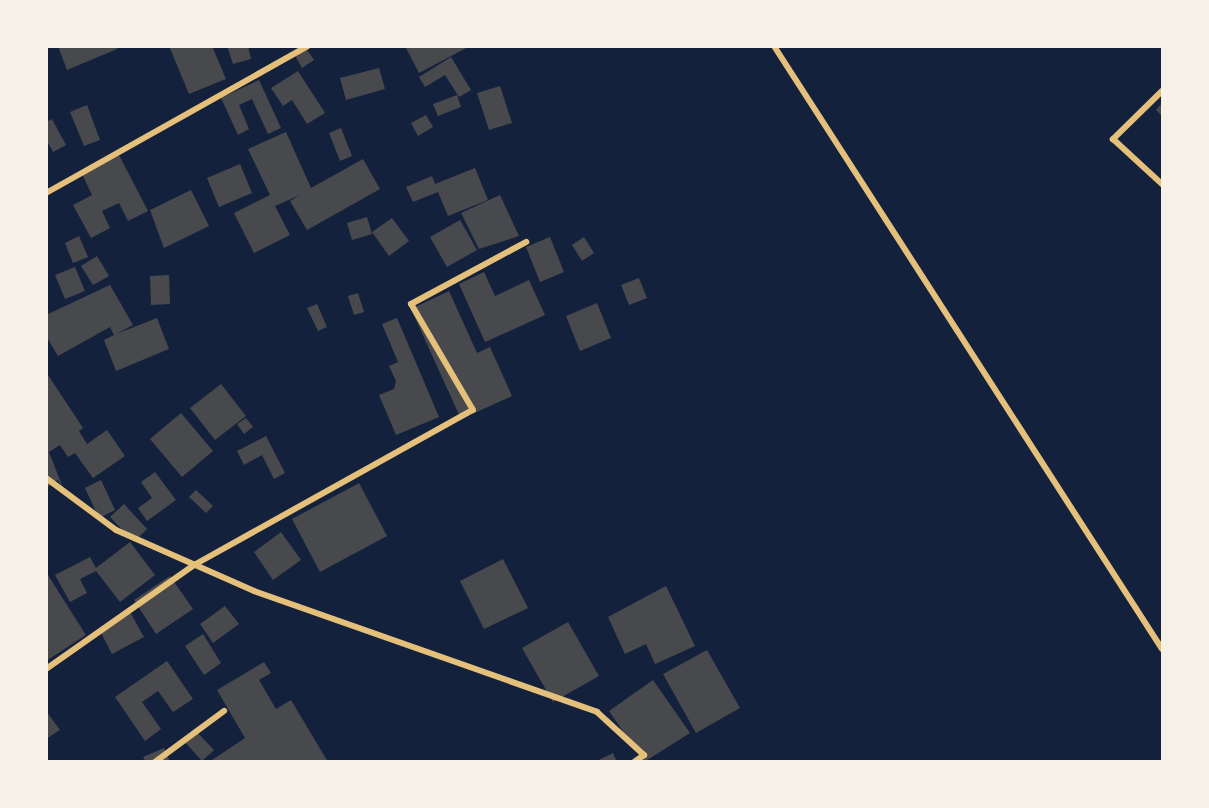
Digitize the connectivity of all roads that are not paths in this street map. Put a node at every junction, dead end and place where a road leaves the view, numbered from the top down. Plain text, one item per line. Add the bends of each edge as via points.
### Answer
1 (308, 46) edge
2 (774, 46) edge
3 (1162, 91) edge
4 (1162, 184) edge
5 (46, 193) edge
6 (526, 242) dead end
7 (46, 478) edge
8 (194, 565) junction
9 (1162, 649) edge
10 (46, 669) edge
11 (224, 711) dead end
12 (155, 762) edge
13 (634, 762) edge

1 - 5 street
2 - 9 street
3 - 4 street via 1113,139
6 - 8 street via 411,304 473,410
7 - 8 street via 116,530
8 - 10 street
8 - 13 street via 254,591 597,712 644,755
11 - 12 street

